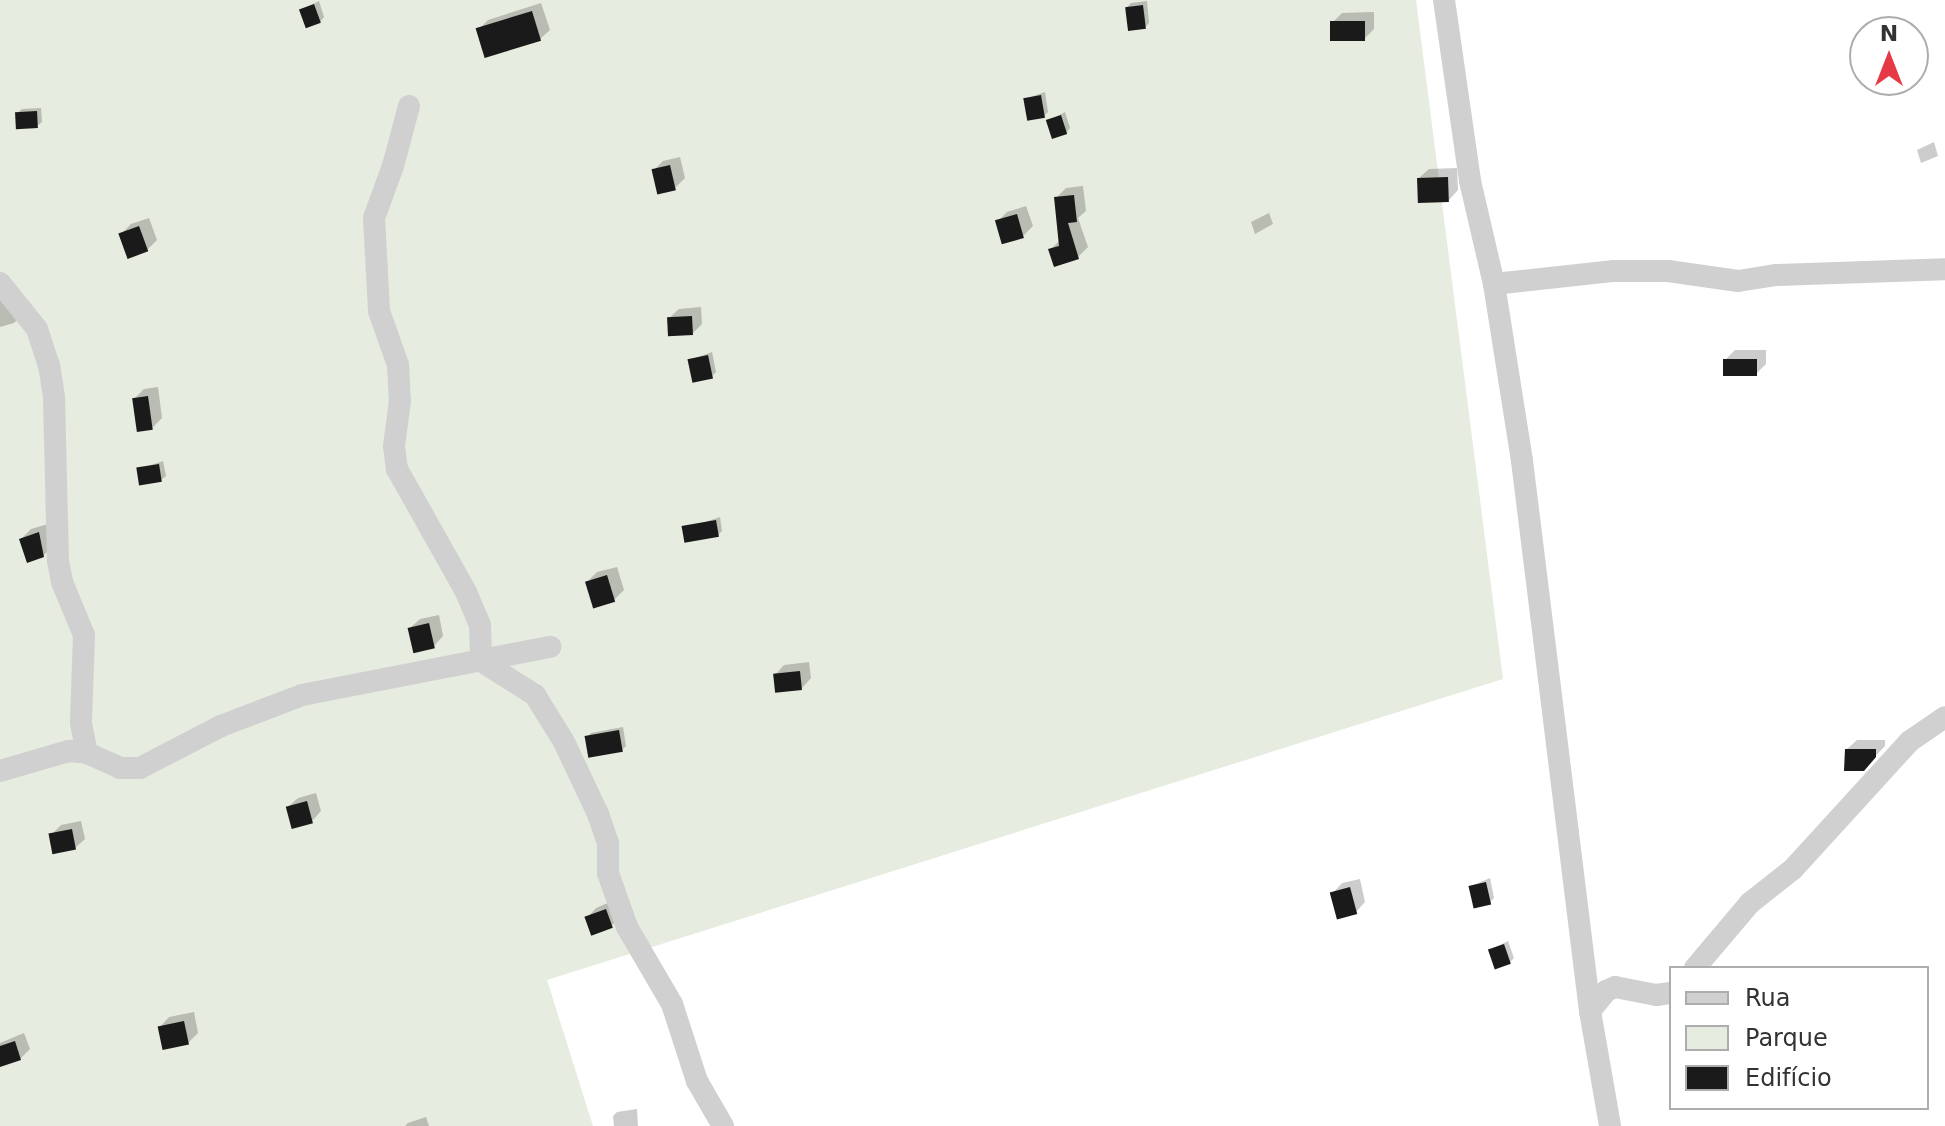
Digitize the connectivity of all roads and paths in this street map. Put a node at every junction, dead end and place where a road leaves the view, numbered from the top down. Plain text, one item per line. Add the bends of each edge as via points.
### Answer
1 (1444, 0) edge
2 (409, 106) dead end
3 (1945, 269) edge
4 (0, 283) edge
5 (1494, 284) junction
6 (550, 647) dead end
7 (481, 661) junction
8 (1945, 717) edge
9 (87, 753) junction
10 (0, 771) edge
11 (1697, 966) edge
12 (1669, 993) edge
13 (1590, 1011) junction
14 (723, 1126) edge
15 (1610, 1126) edge

1 - 5 street via 1470,181
2 - 7 street via 374,218 379,311 398,365 394,446 397,469 480,625
3 - 5 street via 1738,281 1668,271 1614,271
4 - 9 street via 37,329 49,365 58,561 84,635 81,723
5 - 13 street via 1522,461
6 - 7 street
7 - 9 street via 302,695 221,726 140,768 120,768
7 - 14 street via 535,695 564,742 608,843 608,873 627,927 672,1004 697,1081
8 - 11 street via 1910,741 1793,869 1750,903
9 - 10 street via 69,751
12 - 13 street via 1615,987
13 - 15 street

